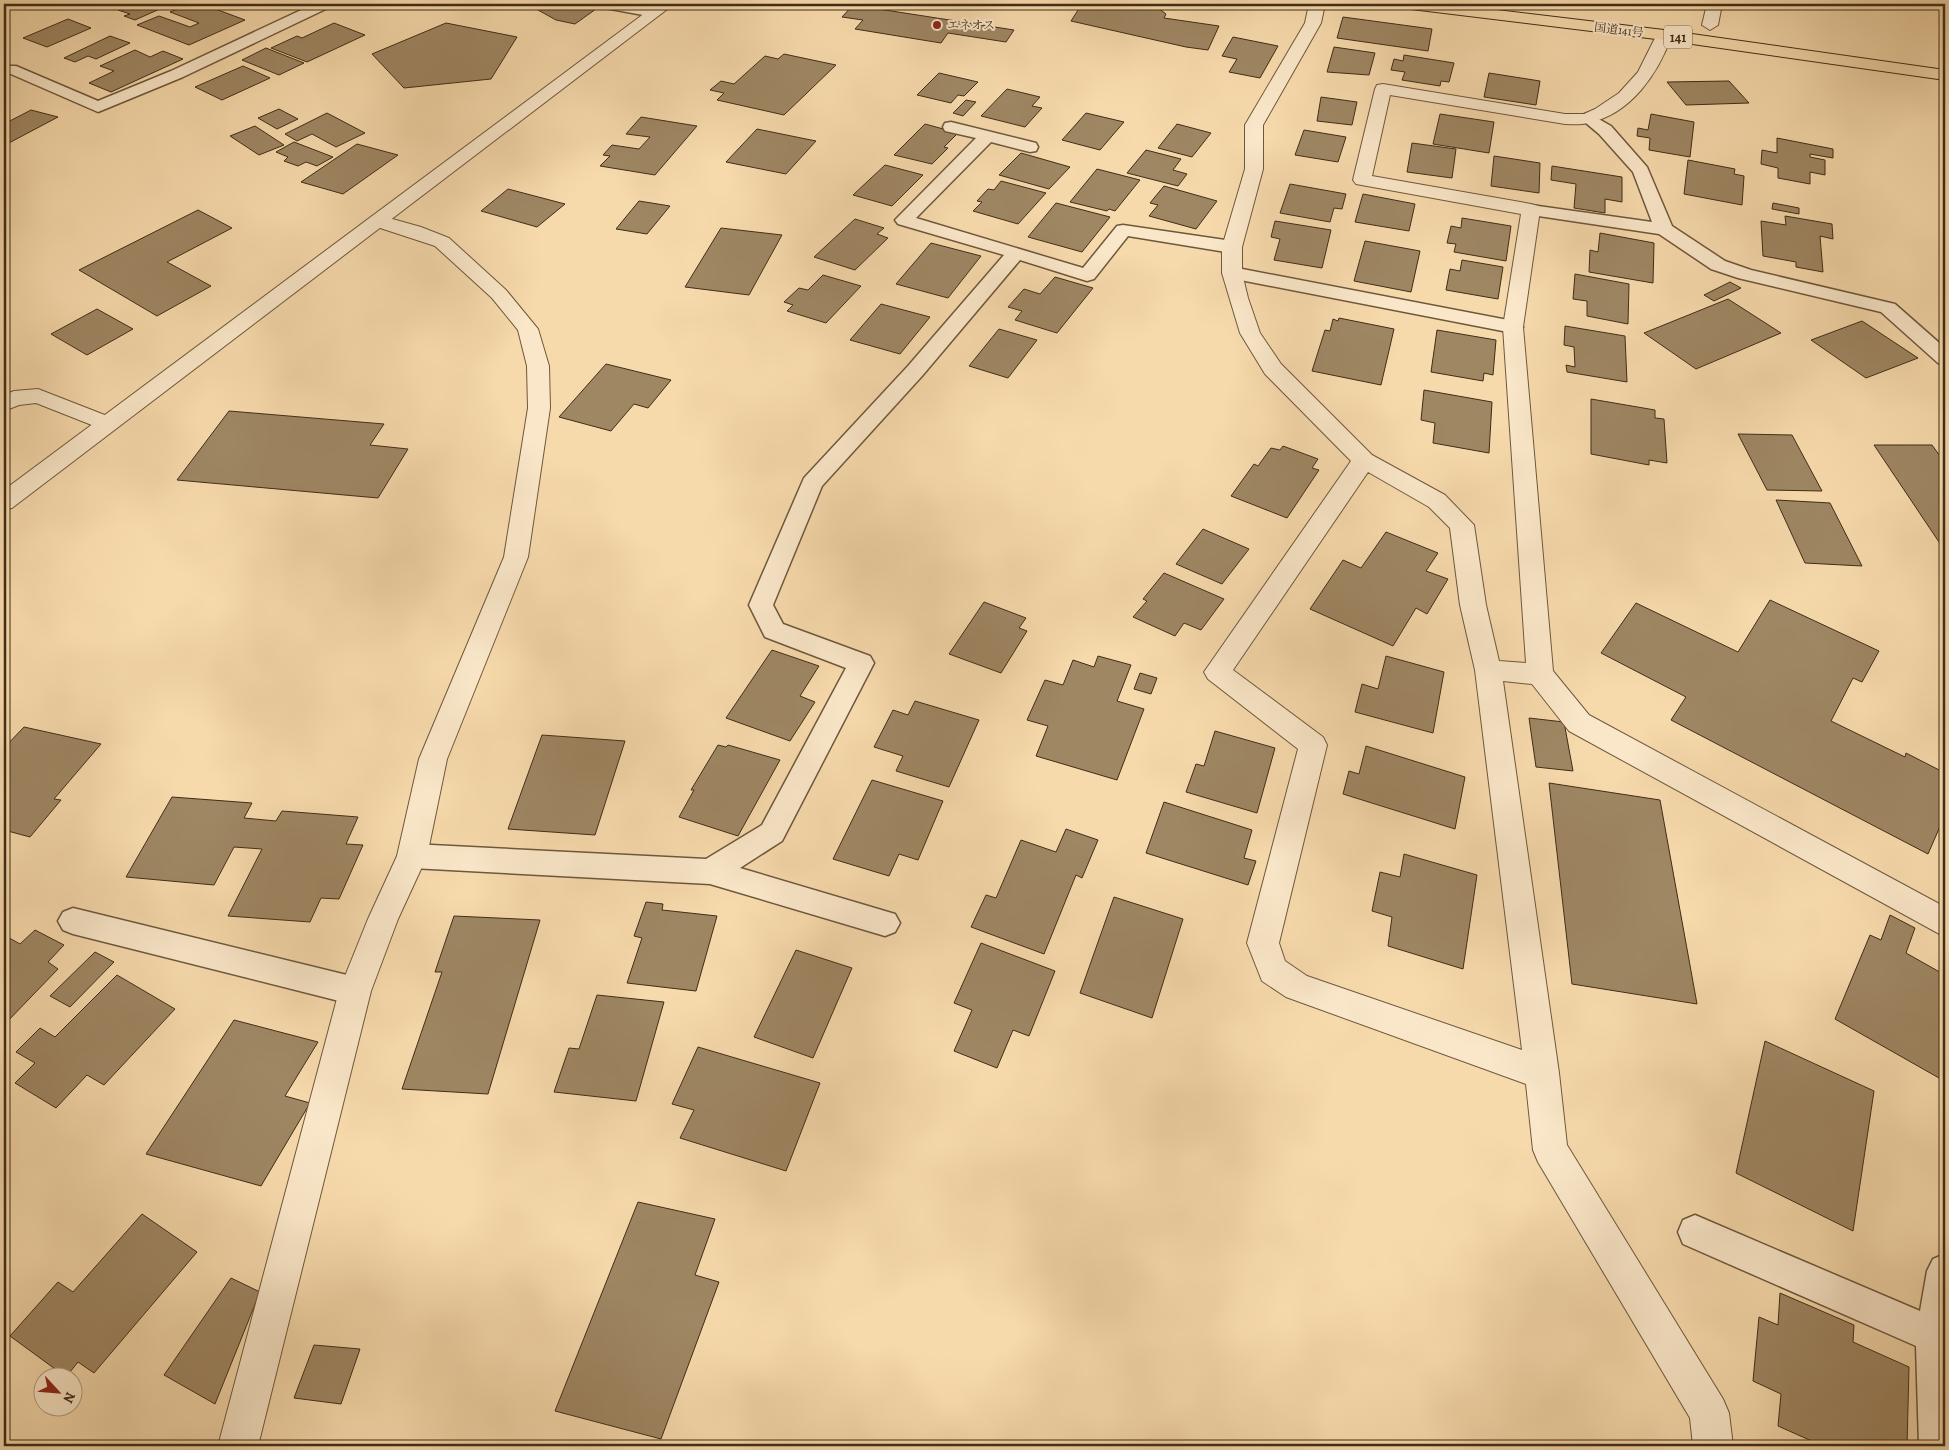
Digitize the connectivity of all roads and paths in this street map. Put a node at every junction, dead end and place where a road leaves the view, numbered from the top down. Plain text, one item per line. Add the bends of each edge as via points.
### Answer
1 (325, 4) edge
2 (605, 4) edge
3 (1317, 4) edge
4 (1411, 4) edge
5 (1714, 4) edge
6 (660, 8) edge
7 (1641, 16) dead end
8 (1690, 23) dead end
9 (1710, 25) junction
10 (1667, 28) junction
11 (1729, 28) dead end
12 (10, 69) dead end
13 (1945, 75) edge
14 (1588, 118) junction
15 (952, 126) dead end
16 (988, 136) junction
17 (1030, 147) dead end
18 (1531, 210) junction
19 (378, 221) junction
20 (1664, 229) junction
21 (1232, 247) junction
22 (1016, 253) junction
23 (1232, 273) junction
24 (1513, 327) junction
25 (1945, 359) edge
26 (4, 404) edge
27 (107, 424) junction
28 (1364, 460) junction
29 (4, 502) edge
30 (1488, 670) junction
31 (1540, 674) junction
32 (412, 856) junction
33 (710, 872) junction
34 (73, 921) dead end
35 (885, 923) dead end
36 (1945, 923) edge
37 (355, 991) junction
38 (1542, 1073) junction
39 (1695, 1232) dead end
40 (1945, 1271) edge
41 (1934, 1335) junction
42 (238, 1446) edge
43 (1713, 1446) edge
44 (1938, 1446) edge

1 - 12 lane via 177,74 98,107
2 - 6 lane
3 - 21 street via 1313,23 1254,125 1254,169
4 - 10 highway, 国道141号 / 141
5 - 9 street
6 - 19 street
7 - 10 highway, 国道141号 / 141
8 - 9 highway, 141
9 - 11 highway, 141
10 - 13 highway, 国道141号 / 141
10 - 14 street via 1659,49 1636,87 1617,103
14 - 18 street via 1565,119 1383,89 1362,180
14 - 20 lane via 1605,130 1641,172
15 - 16 lane
16 - 17 lane
16 - 22 lane via 904,220
18 - 20 lane
18 - 24 street
19 - 27 street
19 - 32 street via 442,242 500,294 528,329 538,366 539,408 516,557 433,759
20 - 25 lane via 1718,265 1888,308
21 - 22 lane via 1124,230 1087,275
21 - 23 street
22 - 33 lane via 915,371 828,462 812,484 761,605 774,630 861,663 772,833
23 - 24 lane
23 - 28 street via 1250,333 1273,369
24 - 31 street
26 - 27 street via 14,398 38,396
27 - 29 street
28 - 30 street via 1437,501 1462,525 1472,605
28 - 38 street via 1216,672 1313,746 1263,943 1273,971 1297,987
30 - 31 street
30 - 38 street
31 - 36 street via 1579,723
32 - 33 lane
32 - 37 street
33 - 35 lane
34 - 37 lane
37 - 42 street
38 - 43 street via 1550,1150 1709,1413
39 - 41 lane
40 - 41 lane
41 - 44 lane

